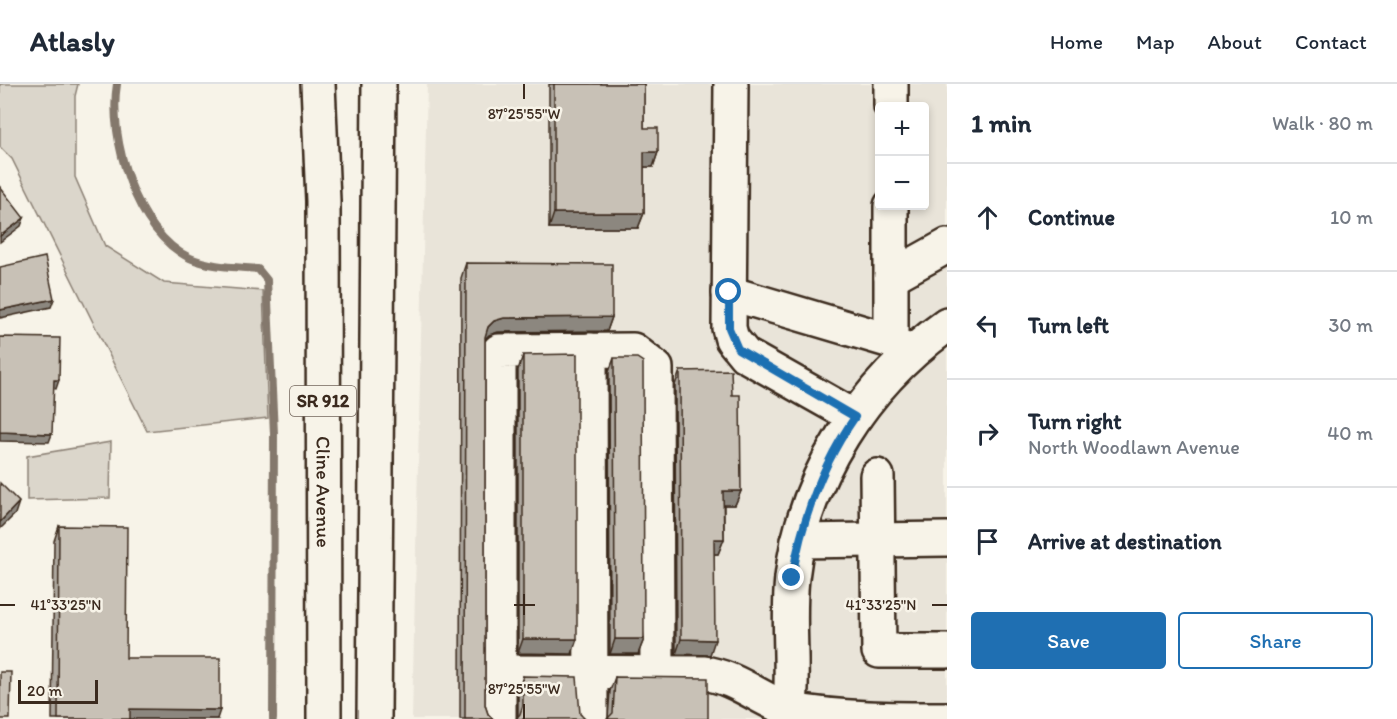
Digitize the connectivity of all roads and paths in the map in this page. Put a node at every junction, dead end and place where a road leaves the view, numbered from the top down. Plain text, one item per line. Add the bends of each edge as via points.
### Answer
1 (318, 84) edge
2 (379, 84) edge
3 (731, 84) edge
4 (891, 84) edge
5 (891, 102) edge
6 (891, 210) edge
7 (947, 246) edge
8 (891, 277) junction
9 (729, 292) junction
10 (947, 324) edge
11 (900, 347) junction
12 (590, 350) junction
13 (855, 417) junction
14 (877, 476) dead end
15 (947, 539) edge
16 (878, 540) junction
17 (798, 541) junction
18 (947, 651) edge
19 (499, 672) junction
20 (591, 672) junction
21 (657, 672) junction
22 (790, 715) edge
23 (324, 719) edge
24 (374, 719) edge
25 (500, 719) edge
26 (591, 719) edge
27 (947, 719) edge

1 - 23 main road, Cline Avenue / SR 912 via 323,201
2 - 24 main road, SR 912
3 - 9 main road
4 - 5 main road
6 - 8 main road
7 - 8 main road
8 - 11 main road
9 - 11 main road
9 - 13 main road via 729,328 738,349
10 - 11 main road
11 - 13 main road
12 - 19 main road via 499,351
12 - 20 main road
12 - 21 main road via 633,350 656,368
13 - 17 main road via 824,471
14 - 16 main road
15 - 16 main road
16 - 17 main road
16 - 18 main road via 879,651
17 - 22 main road via 792,578
19 - 20 main road
19 - 25 main road
20 - 21 main road
20 - 26 main road
21 - 22 main road via 719,675
22 - 27 main road

